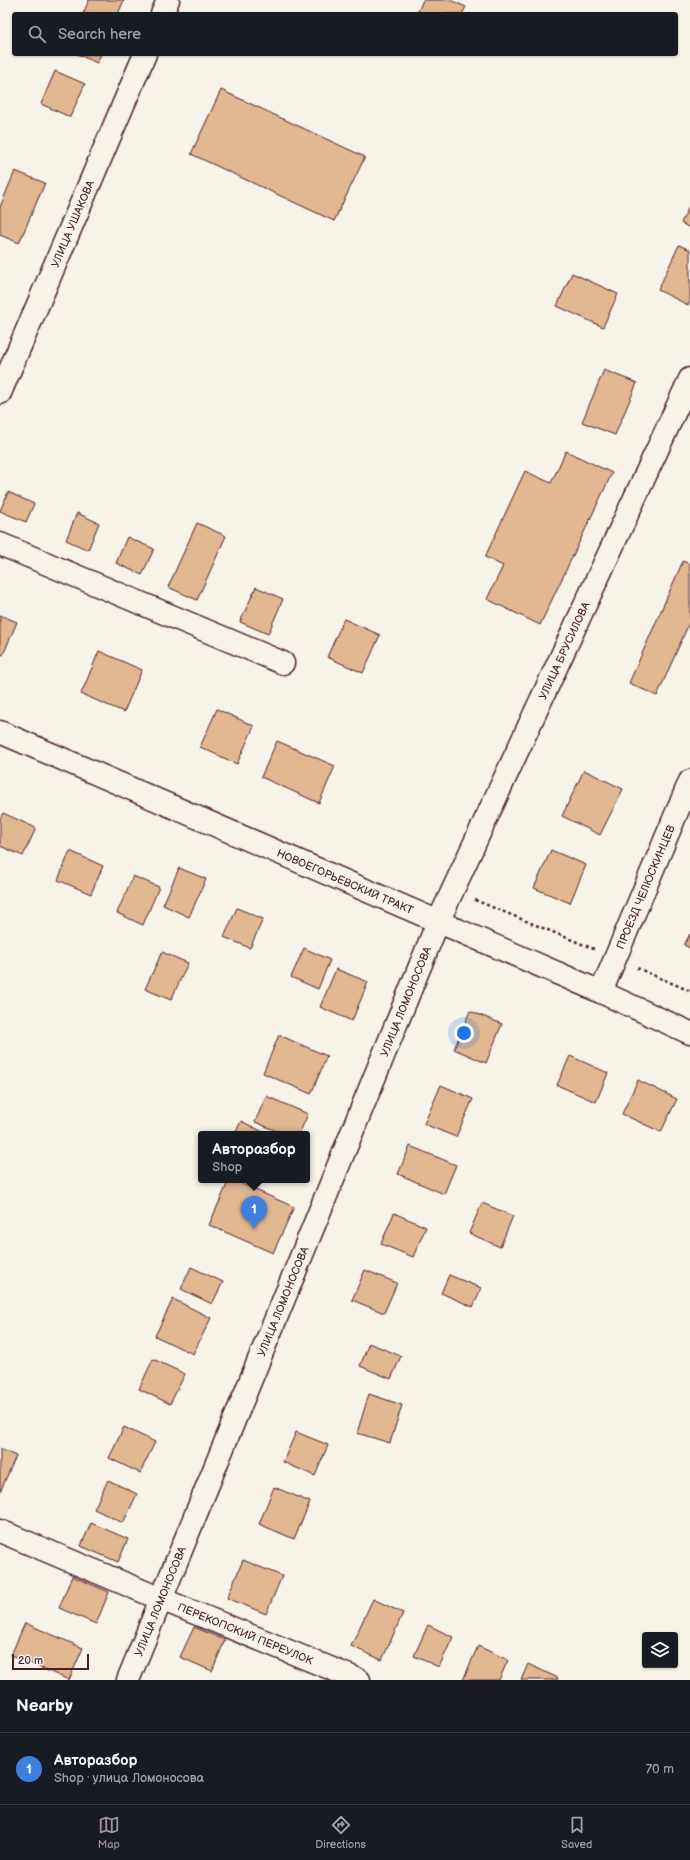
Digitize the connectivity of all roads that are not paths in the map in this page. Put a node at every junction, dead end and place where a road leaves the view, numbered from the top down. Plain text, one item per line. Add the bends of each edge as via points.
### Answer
1 (168, 0) edge
2 (163, 12) edge
3 (144, 56) edge
4 (690, 379) edge
5 (0, 393) edge
6 (0, 544) edge
7 (284, 663) dead end
8 (0, 732) edge
9 (690, 782) edge
10 (438, 922) junction
11 (601, 992) junction
12 (690, 1033) edge
13 (0, 1531) edge
14 (161, 1599) junction
15 (128, 1680) edge
16 (359, 1680) edge

1 - 2 street
3 - 5 street, УЛИЦА УШАКОВА
4 - 10 street, УЛИЦА БРУСИЛОВА
6 - 7 street
8 - 10 street, НОВОЕГОРЬЕВСКИЙ ТРАКТ
9 - 11 street, ПРОЕЗД ЧЕЛЮСКИНЦЕВ
10 - 11 street, НОВОЕГОРЬЕВСКИЙ ТРАКТ
10 - 14 street, УЛИЦА ЛОМОНОСОВА
11 - 12 street, НОВОЕГОРЬЕВСКИЙ ТРАКТ
13 - 14 street, ПЕРЕКОПСКИЙ ПЕРЕУЛОК
14 - 15 street, УЛИЦА ЛОМОНОСОВА
14 - 16 street, ПЕРЕКОПСКИЙ ПЕРЕУЛОК

